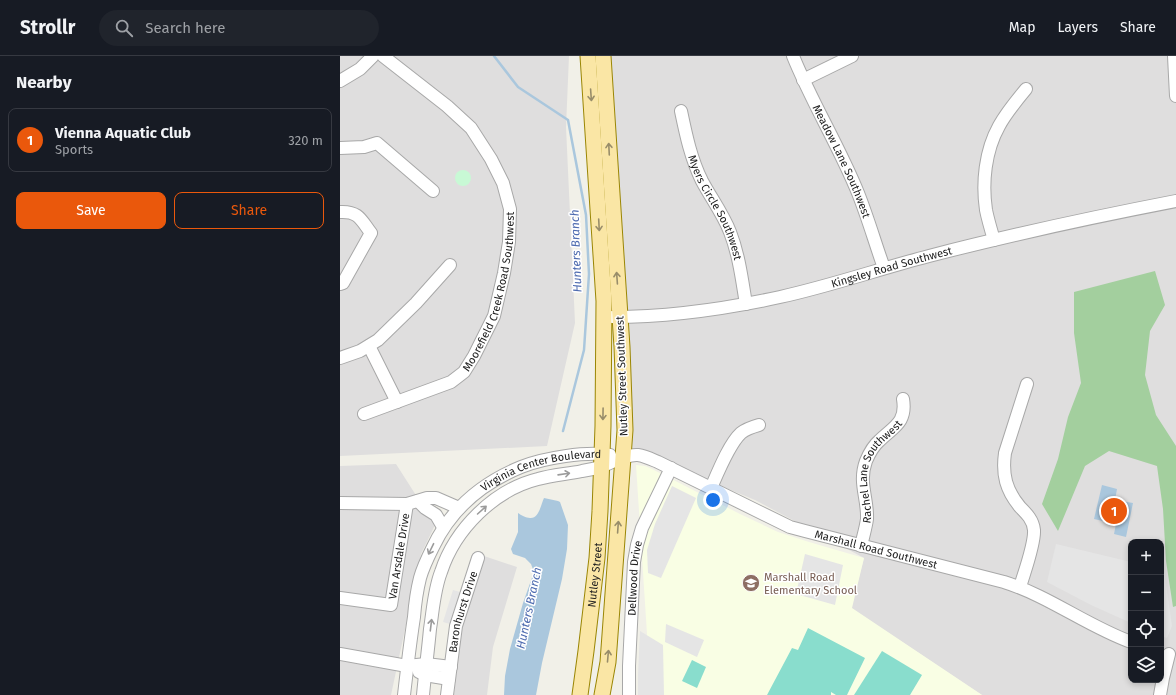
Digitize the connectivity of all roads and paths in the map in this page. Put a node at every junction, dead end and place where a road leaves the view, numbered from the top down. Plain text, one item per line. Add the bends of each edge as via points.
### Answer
1 (373, 56) edge
2 (383, 56) edge
3 (588, 56) edge
4 (603, 56) edge
5 (793, 56) edge
6 (852, 56) edge
7 (1174, 56) edge
8 (340, 80) edge
9 (803, 80) junction
10 (1026, 89) dead end
11 (1176, 96) edge
12 (681, 111) dead end
13 (340, 148) edge
14 (433, 191) dead end
15 (1176, 201) edge
16 (345, 212) edge
17 (994, 240) junction
18 (450, 265) dead end
19 (884, 268) junction
20 (340, 284) edge
21 (746, 304) junction
22 (620, 317) junction
23 (604, 318) junction
24 (369, 346) junction
25 (340, 358) edge
26 (1027, 384) dead end
27 (903, 399) dead end
28 (397, 402) junction
29 (364, 414) dead end
30 (758, 425) dead end
31 (623, 458) junction
32 (601, 460) junction
33 (671, 468) junction
34 (711, 488) junction
35 (412, 502) junction
36 (340, 503) edge
37 (459, 508) junction
38 (443, 527) junction
39 (862, 546) junction
40 (478, 558) dead end
41 (1020, 587) junction
42 (340, 598) edge
43 (1128, 641) edge
44 (1169, 653) edge
45 (340, 654) edge
46 (407, 666) junction
47 (450, 667) junction
48 (426, 669) junction
49 (449, 679) junction
50 (404, 695) edge
51 (422, 695) edge
52 (447, 695) edge
53 (580, 695) edge
54 (602, 695) edge
55 (629, 695) edge
56 (1160, 695) edge

1 - 8 street via 360,69
2 - 28 street, Moorefield Creek Road Southwest via 471,128 491,158 503,183 510,209 504,273 494,316 474,356 464,372 451,382
3 -> 23 main road, Nutley Street Southwest
22 -> 4 main road, Nutley Street Southwest
5 - 9 street, Meadow Lane Southwest
6 - 9 street
7 - 11 street
9 - 19 street, Meadow Lane Southwest via 858,193
10 - 17 street via 998,128 987,161 984,196
12 - 21 street, Myers Circle Southwest via 687,140 702,181 722,215 736,250
13 - 14 street via 364,147 378,143
15 - 17 street, Kingsley Road Southwest
16 - 20 street via 358,216 371,233
17 - 19 street, Kingsley Road Southwest
18 - 24 street via 405,313
19 - 21 street, Kingsley Road Southwest
21 - 22 street, Kingsley Road Southwest via 672,314
22 - 23 street, Kingsley Road Southwest
22 - 31 main road, Nutley Street Southwest via 625,430
23 -> 32 main road, Nutley Street Southwest
24 - 25 street
24 - 28 street
26 - 41 street via 1003,465 1004,476 1013,498 1028,515 1034,531 1034,540
27 - 39 street, Rachel Lane Southwest via 900,421 877,443 866,462 862,484 867,519
28 - 29 street, Moorefield Creek Road Southwest
30 - 34 street via 750,427 736,438
31 - 32 street, Virginia Center Boulevard
31 - 33 street, Marshall Road Southwest via 636,455
54 -> 31 main road, Nutley Street Southwest via 608,662
32 - 37 street, Virginia Center Boulevard via 579,455 531,463 489,483
48 -> 32 street, Virginia Center Boulevard via 432,610 440,572 458,537 473,518 499,496 527,482 585,471
32 - 53 main road, Nutley Street via 597,558
33 - 34 street, Marshall Road Southwest
33 - 55 street, Dellwood Drive via 642,528 637,545 634,562
34 - 39 street, Marshall Road Southwest via 790,526
35 - 36 street
35 - 37 street via 436,498
35 - 38 street via 436,515
35 - 42 street, Van Arsdale Drive via 391,606
37 - 38 street, Virginia Center Boulevard
38 -> 46 street, Virginia Center Boulevard via 420,576
39 - 41 street, Marshall Road Southwest
40 - 47 street, Baronhurst Drive via 456,626
41 - 43 street, Marshall Road Southwest
44 - 56 street
45 - 46 street, Baronhurst Drive
46 - 48 street, Baronhurst Drive
46 - 50 street, Virginia Center Boulevard
47 - 48 street, Baronhurst Drive
47 - 49 street, Baronhurst Drive
48 - 49 street, Baronhurst Drive
48 - 51 street, Virginia Center Boulevard
49 - 52 street, Baronhurst Drive

